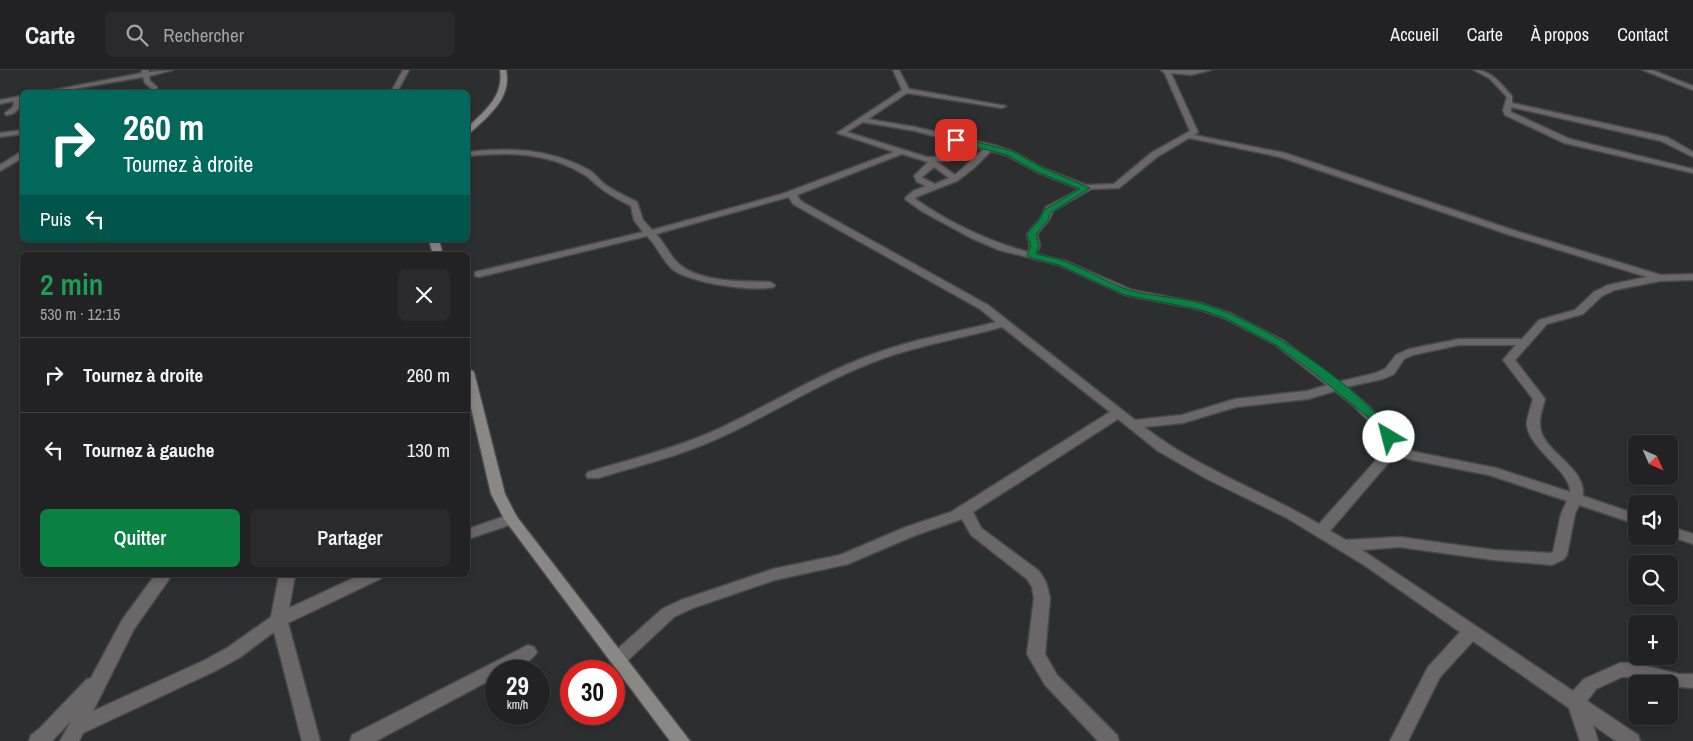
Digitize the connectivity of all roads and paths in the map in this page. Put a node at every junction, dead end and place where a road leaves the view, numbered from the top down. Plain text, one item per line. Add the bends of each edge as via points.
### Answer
1 (170, 70) edge
2 (406, 70) edge
3 (503, 70) edge
4 (896, 70) edge
5 (1208, 70) edge
6 (1477, 70) edge
7 (1646, 70) edge
8 (1165, 71) edge
9 (145, 72) edge
10 (1693, 88) edge
11 (57, 90) edge
12 (153, 90) edge
13 (395, 90) edge
14 (906, 91) junction
15 (20, 98) edge
16 (20, 99) edge
17 (0, 102) edge
18 (1509, 104) junction
19 (1002, 106) dead end
20 (8, 113) dead end
21 (862, 120) junction
22 (470, 128) edge
23 (20, 132) edge
24 (0, 135) edge
25 (1189, 136) junction
26 (1674, 143) junction
27 (976, 144) junction
28 (990, 147) junction
29 (1693, 149) edge
30 (902, 151) junction
31 (470, 154) edge
32 (1693, 155) edge
33 (20, 156) edge
34 (931, 161) junction
35 (0, 169) edge
36 (1693, 171) edge
37 (954, 178) junction
38 (934, 187) junction
39 (1086, 188) junction
40 (792, 194) junction
41 (649, 233) junction
42 (1031, 255) junction
43 (479, 274) dead end
44 (1660, 278) junction
45 (1693, 278) edge
46 (770, 285) dead end
47 (1004, 323) junction
48 (1525, 342) junction
49 (470, 380) edge
50 (1339, 387) junction
51 (1118, 413) junction
52 (1131, 424) junction
53 (1393, 449) junction
54 (593, 475) dead end
55 (1576, 498) junction
56 (965, 511) junction
57 (1628, 516) edge
58 (511, 519) junction
59 (1321, 532) junction
60 (470, 533) edge
61 (1678, 534) edge
62 (1693, 539) edge
63 (1344, 546) junction
64 (162, 577) edge
65 (287, 577) edge
66 (370, 577) edge
67 (279, 620) junction
68 (1472, 632) junction
69 (528, 652) dead end
70 (619, 658) junction
71 (99, 678) junction
72 (1693, 681) edge
73 (1577, 704) junction
74 (74, 734) edge
75 (38, 741) edge
76 (310, 741) edge
77 (359, 741) edge
78 (681, 741) edge
79 (1110, 741) edge
80 (1399, 741) edge
81 (1589, 741) edge
82 (1632, 741) edge

1 - 9 street
2 - 13 street
3 - 22 main road via 504,83 499,98
4 - 14 street
5 - 8 street via 1191,73
6 - 18 street via 1502,88 1510,97
7 - 10 street
8 - 25 street via 1194,129
9 - 11 street
9 - 12 street
14 - 19 street
14 - 21 street
15 - 17 street
16 - 20 street via 16,108
18 - 26 street
18 - 36 street via 1508,113 1560,138
21 - 27 street
21 - 30 street via 841,133
23 - 24 street
25 - 39 street via 1161,150 1116,186
25 - 44 street via 1282,155 1522,236
26 - 29 street
26 - 32 street
27 - 28 street
27 - 34 street via 945,159
28 - 37 street via 981,159
28 - 39 street
30 - 34 street
30 - 40 street
31 - 41 street via 524,150 576,166 634,204 637,218
33 - 35 street
34 - 37 street
34 - 38 street via 918,176
37 - 38 street
38 - 42 street via 909,198 985,241
39 - 42 street via 1046,212 1044,220 1032,234 1035,246
40 - 41 street
40 - 47 street via 801,205 978,304
41 - 43 street
41 - 46 street via 683,272 716,280
42 - 50 street via 1062,264 1129,293 1200,306 1228,316 1280,343
44 - 45 street
44 - 48 street via 1612,287 1598,294 1578,312 1543,322
47 - 51 street
47 - 54 street via 876,357 705,439
48 - 50 street via 1459,342 1409,352 1400,357 1390,371
48 - 55 street via 1508,360 1539,399 1534,425 1537,436 1574,480
49 - 58 main road via 498,494
50 - 52 street via 1308,395 1235,403 1183,419
50 - 53 street via 1372,415 1384,429
51 - 52 street
51 - 56 street
52 - 59 street via 1178,458
53 - 55 street via 1491,472
53 - 59 street
55 - 57 street
55 - 63 street via 1568,514 1561,550 1552,559 1494,556 1398,542
56 - 70 street via 843,560 772,575 687,604 668,613
56 - 79 street via 984,538 1034,575 1042,598 1036,654 1042,668
58 - 60 street
58 - 70 main road
59 - 63 street
61 - 62 street
63 - 68 street
64 - 71 street via 143,599
65 - 67 street
66 - 67 street
67 - 74 street via 233,653
67 - 76 street
68 - 73 street
68 - 80 street via 1434,672
69 - 77 street
70 - 78 main road
71 - 74 street
71 - 75 street
72 - 73 street via 1620,670 1590,684 1581,693
73 - 81 street
73 - 82 street

